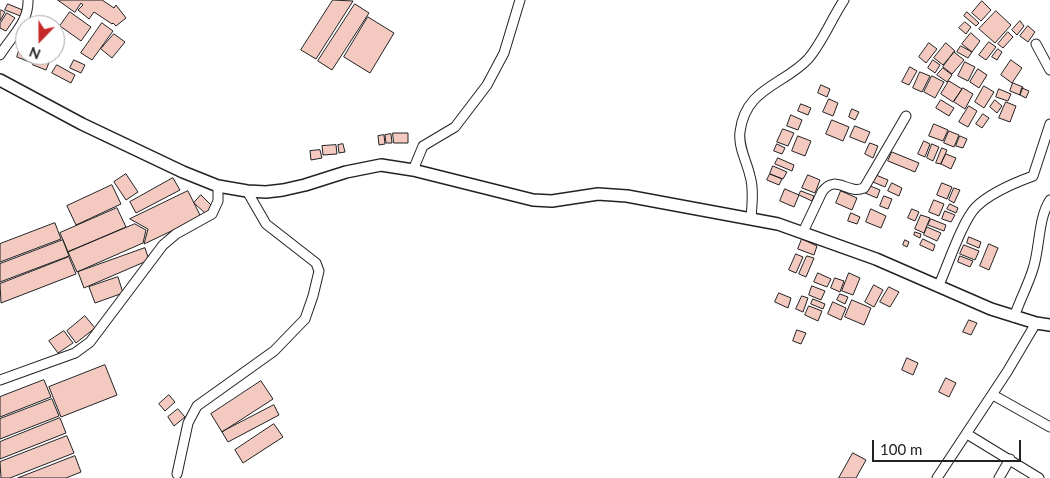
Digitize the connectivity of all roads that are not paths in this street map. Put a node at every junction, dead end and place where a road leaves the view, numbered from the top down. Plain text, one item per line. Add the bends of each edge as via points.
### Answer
1 (28, 0) edge
2 (520, 0) edge
3 (844, 0) edge
4 (1036, 44) dead end
5 (0, 55) edge
6 (1050, 70) edge
7 (0, 80) edge
8 (906, 116) dead end
9 (1050, 124) edge
10 (413, 170) junction
11 (218, 186) junction
12 (247, 191) junction
13 (1050, 200) edge
14 (752, 218) junction
15 (803, 232) junction
16 (938, 287) junction
17 (1016, 312) junction
18 (1036, 323) junction
19 (1050, 325) edge
20 (0, 380) edge
21 (992, 395) junction
22 (1050, 427) edge
23 (967, 434) junction
24 (1010, 459) junction
25 (176, 474) dead end
26 (937, 478) edge
27 (999, 478) edge
28 (1039, 478) edge

1 - 5 street via 24,20
2 - 10 street via 504,53 487,85 455,127 423,146
3 - 14 street via 813,53 796,69 766,88 749,106 741,124 739,139 752,183
4 - 6 street
7 - 11 street via 82,124
8 - 15 street via 864,188 853,189 838,184 826,186
9 - 16 street via 1033,176 990,197 974,209
10 - 12 street via 374,166 294,188
10 - 14 street via 533,200 552,201 608,194
11 - 12 street
11 - 20 street via 218,201 212,214 163,245 90,342 74,353
12 - 25 street via 266,224 318,266 313,296 305,319 274,351 197,406 188,423
13 - 17 street via 1044,212 1033,270
14 - 15 street
15 - 16 street
16 - 17 street
17 - 18 street
18 - 19 street
18 - 21 street
21 - 22 street
21 - 23 street
23 - 24 street
23 - 26 street
24 - 27 street
24 - 28 street

